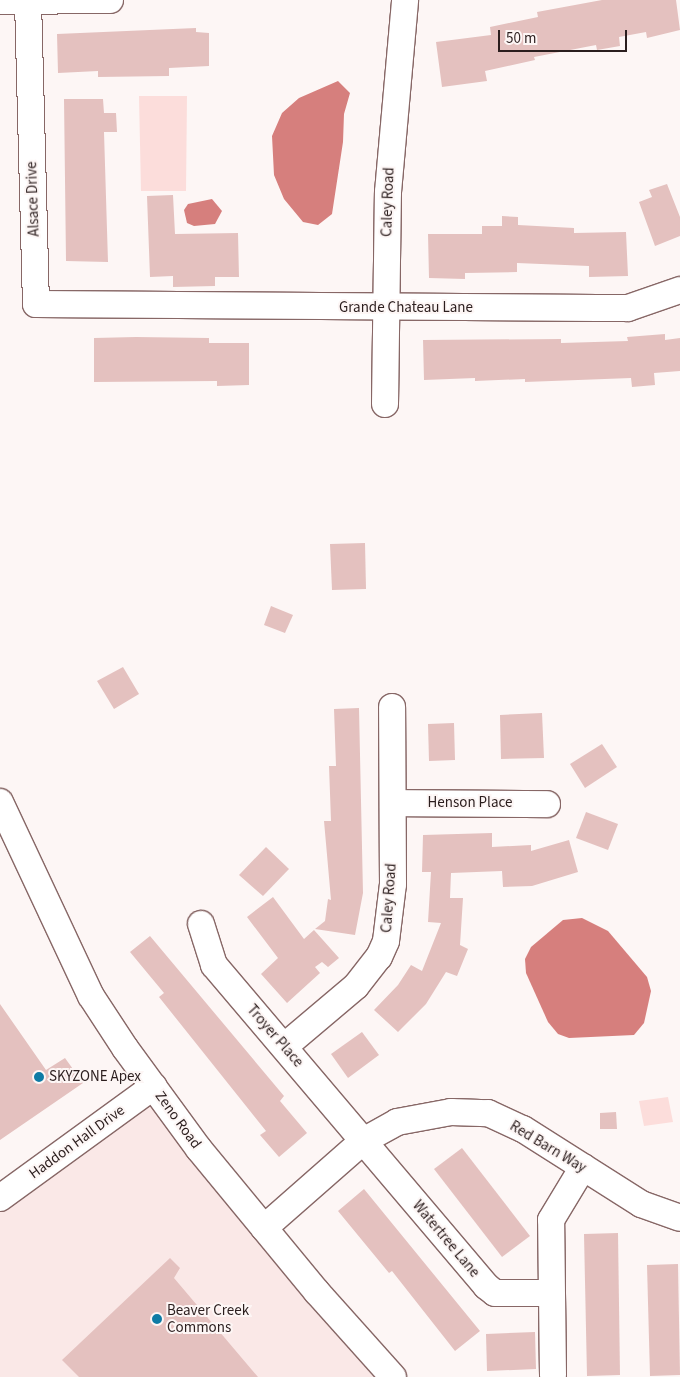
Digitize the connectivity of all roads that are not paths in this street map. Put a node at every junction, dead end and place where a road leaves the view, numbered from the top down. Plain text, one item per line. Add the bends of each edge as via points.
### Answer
1 (28, 0) edge
2 (110, 0) edge
3 (405, 0) edge
4 (0, 2) edge
5 (680, 290) edge
6 (129, 306) joint
7 (386, 308) junction
8 (385, 404) dead end
9 (392, 707) dead end
10 (0, 802) edge
11 (393, 803) junction
12 (547, 804) dead end
13 (201, 924) dead end
14 (285, 1046) junction
15 (154, 1086) junction
16 (363, 1141) junction
17 (583, 1167) junction
18 (0, 1198) edge
19 (680, 1218) edge
20 (264, 1228) junction
21 (550, 1293) junction
22 (553, 1375) dead end
23 (393, 1377) edge

1 - 2 street
1 - 4 street
1 - 6 street, Alsace Drive via 36,304
3 - 7 street, Caley Road via 388,192
5 - 7 street, Grande Chateau Lane via 628,308
6 - 7 street, Grande Chateau Lane
7 - 8 street, Caley Road
9 - 11 street, Caley Road
10 - 15 street, Zeno Road via 92,996
11 - 12 street, Henson Place
11 - 14 street, Caley Road via 392,910 379,957 356,986
13 - 14 street, Troyer Place via 214,965
14 - 16 street, Troyer Place
15 - 18 street, Haddon Hall Drive
15 - 20 street, Zeno Road via 199,1149
16 - 17 street, Red Barn Way via 397,1122 426,1115 488,1114 523,1129
16 - 20 street, Red Barn Way
16 - 21 street, Watertree Lane via 486,1286 495,1293
17 - 19 street, Red Barn Way via 641,1204
17 - 21 street via 551,1220
20 - 23 street, Zeno Road
21 - 22 street

